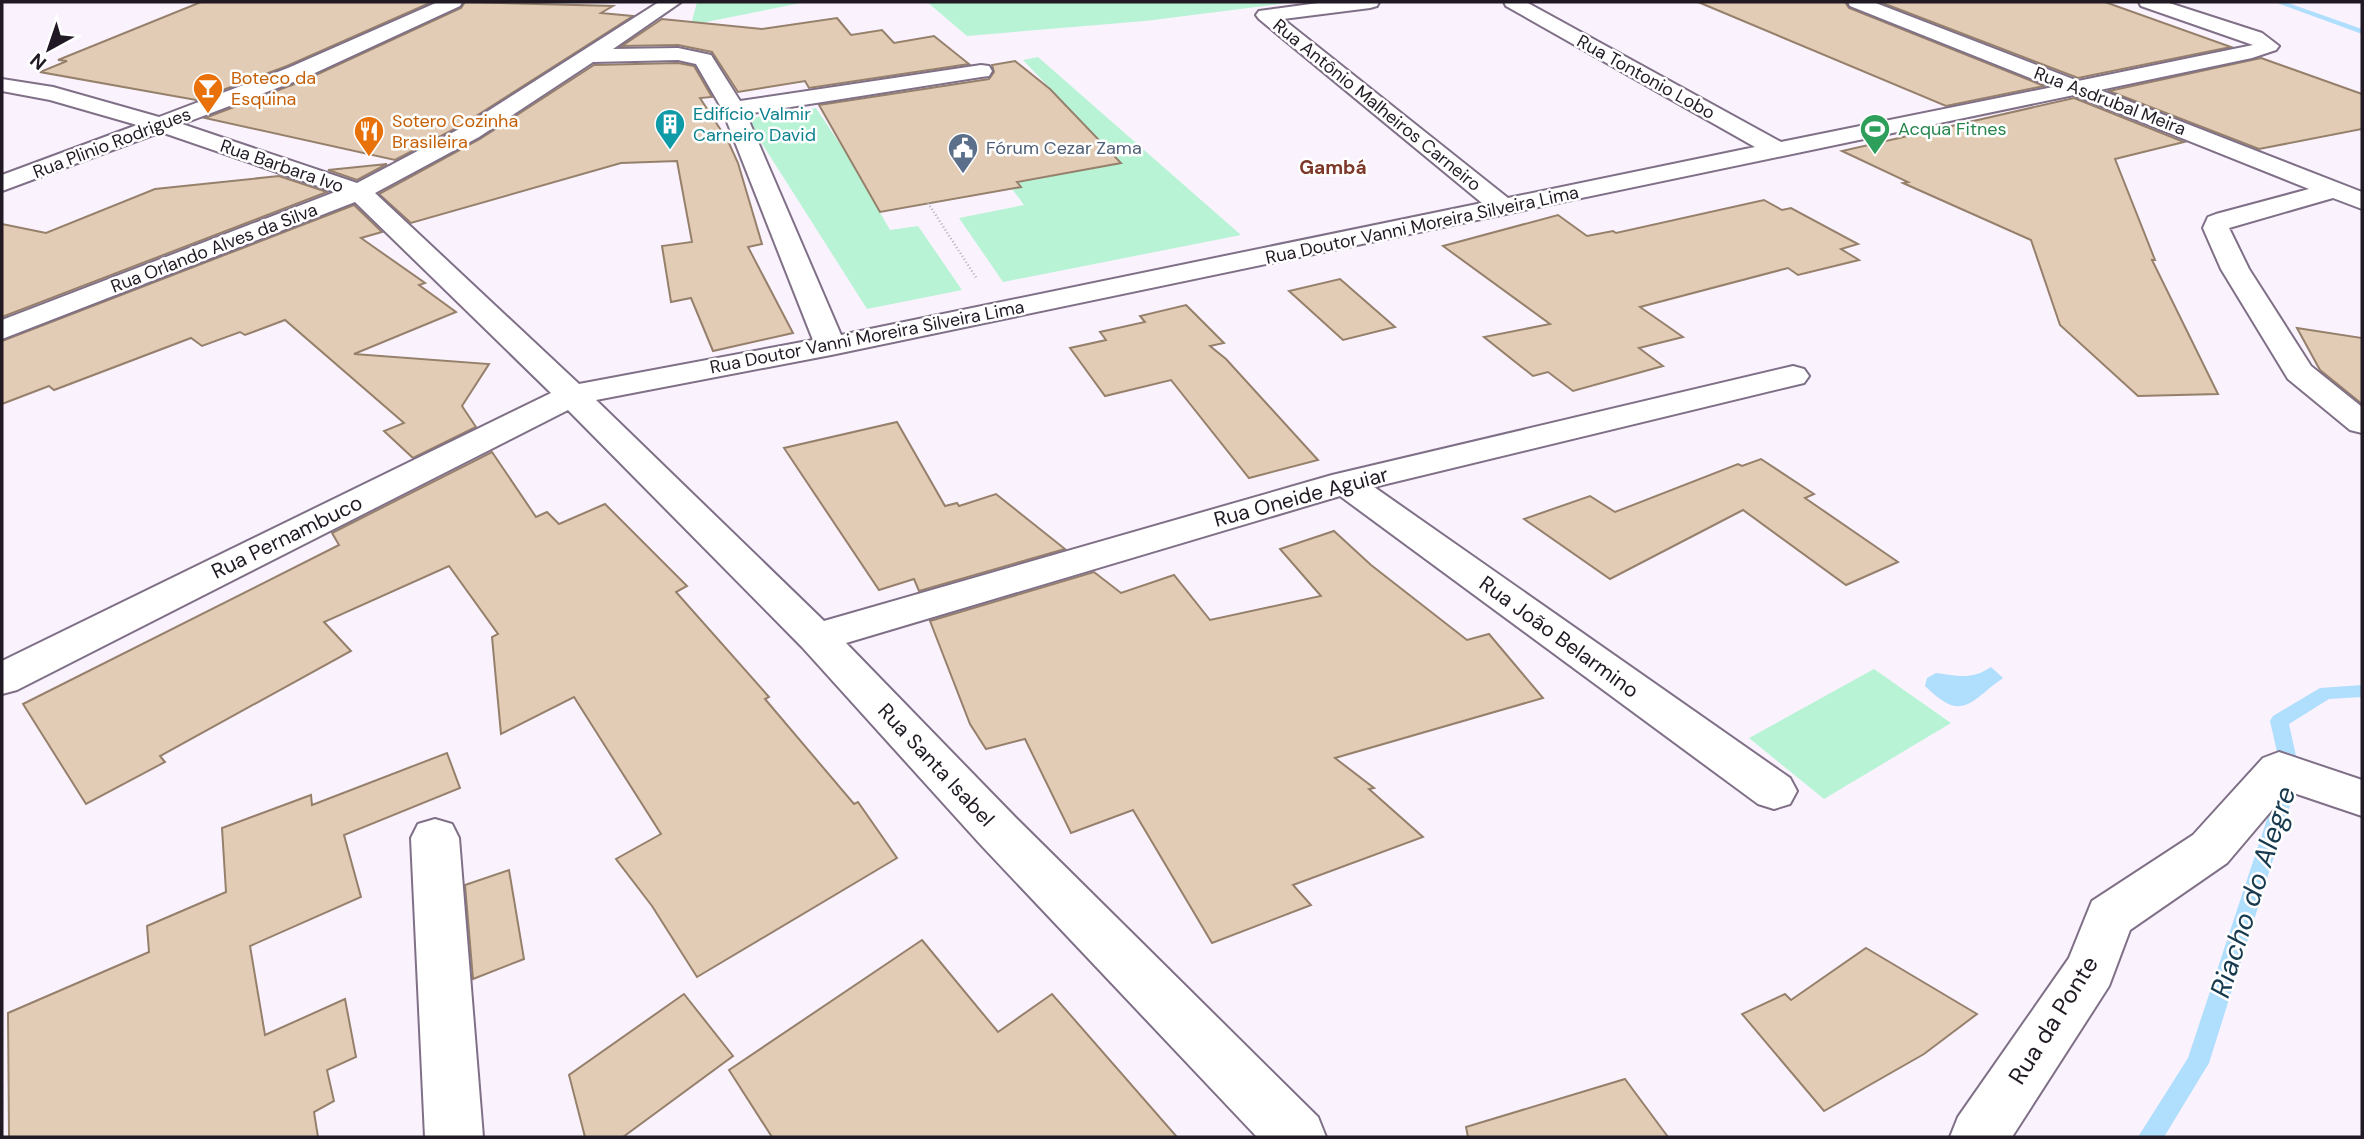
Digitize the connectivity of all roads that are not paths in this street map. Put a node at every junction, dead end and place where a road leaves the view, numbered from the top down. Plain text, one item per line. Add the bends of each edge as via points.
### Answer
1 (453, 2) edge
2 (672, 2) edge
3 (1370, 2) edge
4 (1513, 2) edge
5 (1857, 2) edge
6 (2148, 2) edge
7 (590, 56) junction
8 (981, 71) dead end
9 (2, 85) edge
10 (2079, 89) junction
11 (53, 94) junction
12 (733, 109) junction
13 (15, 110) dead end
14 (160, 124) junction
15 (1779, 151) junction
16 (2, 184) edge
17 (2335, 190) junction
18 (359, 192) junction
19 (2362, 201) edge
20 (1504, 208) junction
21 (2, 330) edge
22 (831, 346) junction
23 (1793, 376) dead end
24 (572, 395) junction
25 (2362, 423) edge
26 (1345, 483) junction
27 (816, 637) junction
28 (2, 679) edge
29 (1774, 791) dead end
30 (2362, 797) edge
31 (435, 838) dead end
32 (454, 1137) edge
33 (1297, 1137) edge
34 (1979, 1137) edge

1 - 14 street, Rua Plinio Rodrigues via 296,73
2 - 7 street, Rua Orlando Alves da Silva
3 - 20 street, Rua Antônio Malheiros Carneiro via 1266,15
4 - 15 street, Rua Tontonio Lobo
5 - 10 street, Rua Asdrubal Meira
6 - 10 street, Rua Doutor Vanni Moreira Silveira Lima via 2267,44 2252,52
7 - 12 street via 687,54 704,59
7 - 18 street, Rua Orlando Alves da Silva via 471,132
8 - 12 street
9 - 11 street, Rua Barbara Ivo
10 - 15 street, Rua Doutor Vanni Moreira Silveira Lima
10 - 17 street, Rua Asdrubal Meira
11 - 13 street
11 - 14 street, Rua Barbara Ivo
12 - 22 street
14 - 16 street, Rua Plinio Rodrigues
14 - 18 street, Rua Barbara Ivo
15 - 20 street, Rua Doutor Vanni Moreira Silveira Lima
17 - 19 street, Rua Asdrubal Meira
17 - 25 street via 2225,220 2216,228 2235,270 2299,372
18 - 21 street, Rua Orlando Alves da Silva
18 - 24 street, Rua Barbara Ivo
20 - 22 street, Rua Doutor Vanni Moreira Silveira Lima
22 - 24 street, Rua Doutor Vanni Moreira Silveira Lima
23 - 26 street, Rua Oneide Aguiar
24 - 27 street, Rua Santa Isabel
24 - 28 street, Rua Pernambuco
26 - 27 street, Rua Oneide Aguiar
26 - 29 street, Rua João Belarmino
27 - 33 street, Rua Santa Isabel
30 - 34 street, Rua da Ponte via 2279,769 2210,849 2110,916 2090,970
31 - 32 street

